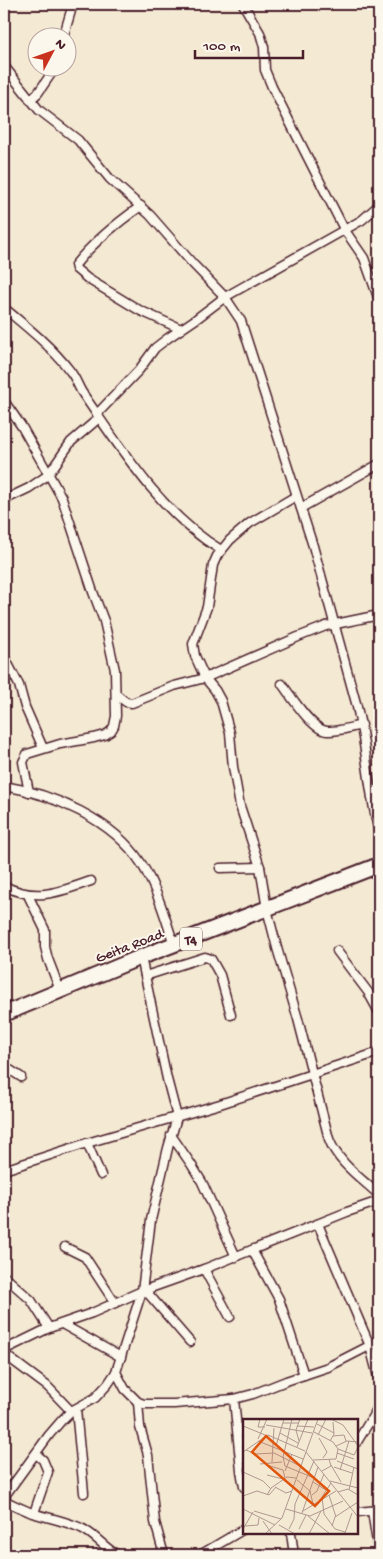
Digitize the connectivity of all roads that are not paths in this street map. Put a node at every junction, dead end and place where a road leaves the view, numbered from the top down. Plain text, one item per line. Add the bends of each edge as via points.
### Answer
1 (73, 4) edge
2 (243, 4) edge
3 (66, 28) edge
4 (4, 66) edge
5 (48, 78) edge
6 (30, 100) junction
7 (379, 205) edge
8 (141, 206) junction
9 (344, 229) junction
10 (379, 270) edge
11 (371, 274) junction
12 (225, 297) junction
13 (379, 300) edge
14 (4, 308) edge
15 (181, 329) junction
16 (4, 401) edge
17 (98, 416) junction
18 (379, 464) edge
19 (48, 475) junction
20 (296, 496) junction
21 (4, 500) edge
22 (301, 508) junction
23 (221, 550) junction
24 (379, 615) edge
25 (334, 624) junction
26 (4, 656) edge
27 (205, 678) junction
28 (282, 684) dead end
29 (117, 695) junction
30 (362, 725) junction
31 (43, 748) junction
32 (4, 786) edge
33 (379, 788) edge
34 (29, 792) junction
35 (372, 797) junction
36 (379, 832) edge
37 (379, 865) edge
38 (260, 867) junction
39 (220, 868) dead end
40 (91, 881) dead end
41 (4, 886) edge
42 (28, 895) junction
43 (267, 909) junction
44 (174, 945) junction
45 (337, 951) dead end
46 (141, 957) junction
47 (145, 976) junction
48 (60, 990) junction
49 (379, 1012) edge
50 (4, 1014) edge
51 (230, 1014) dead end
52 (379, 1052) edge
53 (4, 1066) edge
54 (312, 1073) junction
55 (21, 1077) dead end
56 (177, 1116) junction
57 (171, 1135) junction
58 (87, 1143) junction
59 (4, 1170) edge
60 (101, 1175) dead end
61 (379, 1195) edge
62 (379, 1201) edge
63 (318, 1224) junction
64 (65, 1247) dead end
65 (252, 1250) junction
66 (236, 1257) junction
67 (204, 1269) junction
68 (4, 1276) edge
69 (144, 1290) junction
70 (115, 1303) junction
71 (230, 1317) dead end
72 (62, 1324) junction
73 (48, 1328) junction
74 (190, 1342) dead end
75 (379, 1342) edge
76 (370, 1346) junction
77 (4, 1350) edge
78 (4, 1354) edge
79 (120, 1357) junction
80 (116, 1372) junction
81 (304, 1375) junction
82 (379, 1381) edge
83 (234, 1399) junction
84 (138, 1402) junction
85 (379, 1406) edge
86 (73, 1410) junction
87 (359, 1435) edge
88 (36, 1454) junction
89 (243, 1482) edge
90 (84, 1493) dead end
91 (5, 1502) edge
92 (376, 1510) edge
93 (358, 1512) edge
94 (34, 1513) junction
95 (243, 1530) edge
96 (291, 1534) edge
97 (102, 1543) junction
98 (108, 1555) edge
99 (118, 1555) edge
100 (154, 1555) edge
101 (166, 1555) edge
102 (200, 1555) edge
103 (294, 1555) edge
104 (379, 1555) edge

1 - 3 street
2 - 9 street via 263,40 265,70 272,87
4 - 6 street
5 - 6 street
6 - 8 street via 78,140 110,180
7 - 9 street via 362,220
8 - 12 street
8 - 15 street via 103,235 75,265 76,269 139,310
9 - 11 street
9 - 12 street
10 - 11 street
11 - 13 street
12 - 15 street
12 - 20 street via 247,335
14 - 17 street via 70,371
15 - 17 street via 156,348
16 - 19 street
17 - 19 street via 71,442
17 - 23 street via 149,485 198,535
18 - 22 street
19 - 21 street
19 - 29 street via 62,498 104,621
20 - 22 street
20 - 23 street via 250,523
22 - 25 street
23 - 27 street via 213,565 207,607 193,644
24 - 25 street
25 - 27 street
25 - 30 street
26 - 31 street
27 - 29 street via 174,686 130,704
27 - 38 street via 221,701 230,733 232,768 240,806
28 - 30 street via 323,730
29 - 31 street via 112,731
30 - 35 street
31 - 34 street via 27,754 23,762
32 - 34 street
33 - 35 street
34 - 44 street via 89,816 127,846 146,871
35 - 36 street
37 - 43 highway, Geita Road / T4
38 - 39 street
38 - 43 street
40 - 42 street via 45,895
41 - 42 street
42 - 48 street via 45,930 45,947
43 - 44 highway, Geita Road / T4
43 - 54 street
44 - 46 highway, Geita Road / T4
45 - 49 street
46 - 47 street
46 - 48 highway, Geita Road / T4
47 - 51 street via 205,957 211,959 220,975
47 - 56 street
48 - 50 highway, Geita Road / T4
52 - 54 street
53 - 55 street
54 - 56 street
54 - 61 street via 334,1151
56 - 57 street
56 - 58 street
57 - 66 street via 202,1182
57 - 69 street via 152,1220
58 - 59 street
58 - 60 street
62 - 63 street
63 - 65 street
63 - 76 street
64 - 70 street via 85,1257
65 - 66 street
65 - 81 street via 279,1299
66 - 67 street
67 - 69 street
67 - 71 street
68 - 73 street via 31,1300
69 - 70 street
69 - 74 street
69 - 79 street
70 - 72 street
72 - 73 street
72 - 79 street
73 - 77 street
75 - 76 street
76 - 81 street
76 - 82 street
78 - 86 street
79 - 80 street
80 - 84 street via 125,1389
80 - 86 street via 95,1398
81 - 83 street
83 - 84 street via 174,1404
83 - 89 street
84 - 101 street via 155,1522
85 - 87 street
86 - 88 street
86 - 90 street
88 - 91 street
88 - 94 street via 48,1472
91 - 94 street
92 - 93 street
92 - 104 street
94 - 97 street via 81,1528
95 - 102 street
96 - 103 street
97 - 98 street
97 - 99 street
100 - 101 street

